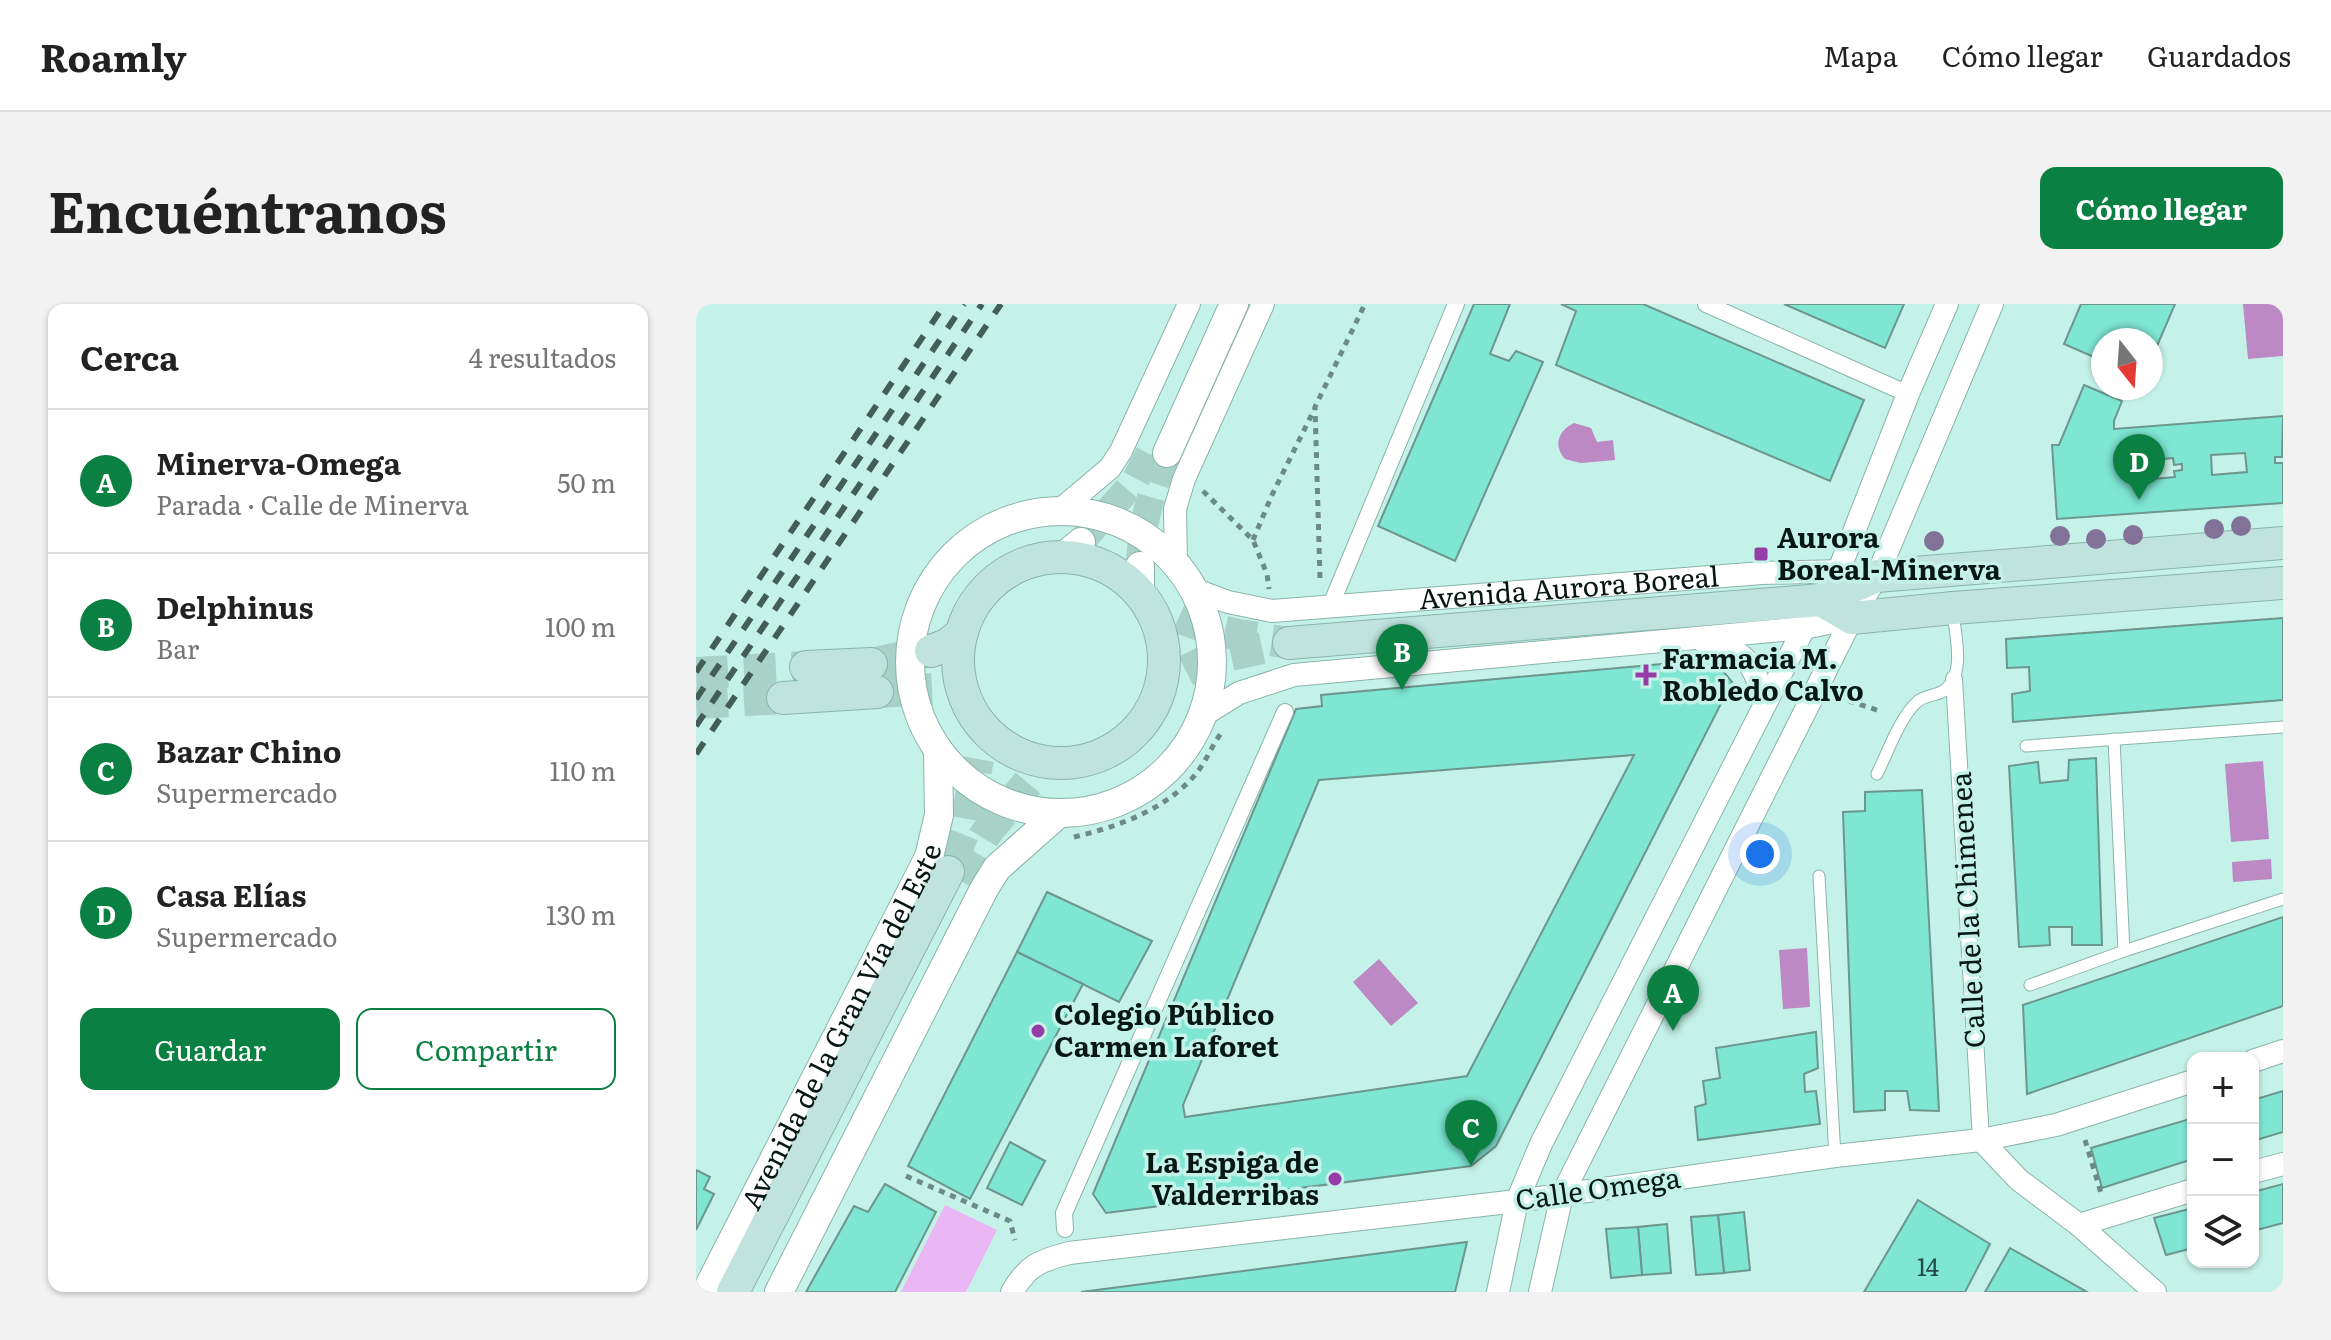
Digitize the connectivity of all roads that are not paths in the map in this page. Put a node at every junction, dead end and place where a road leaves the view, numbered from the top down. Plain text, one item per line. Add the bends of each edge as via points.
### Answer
1 (1189, 304) edge
2 (1219, 304) edge
3 (1234, 304) edge
4 (1263, 304) edge
5 (1456, 304) edge
6 (1706, 304) edge
7 (1947, 304) edge
8 (1992, 304) edge
9 (1908, 394) junction
10 (1059, 511) junction
11 (2283, 543) edge
12 (1176, 564) junction
13 (1839, 570) junction
14 (1877, 576) junction
15 (2283, 583) edge
16 (1143, 588) junction
17 (1325, 597) junction
18 (1821, 600) junction
19 (1186, 603) junction
20 (1953, 608) junction
21 (1852, 618) junction
22 (1804, 628) junction
23 (962, 633) junction
24 (1676, 639) junction
25 (1289, 643) tunnel mouth
26 (931, 651) tunnel mouth
27 (806, 667) tunnel mouth
28 (1186, 671) tunnel mouth
29 (1954, 679) junction
30 (932, 689) tunnel mouth
31 (1159, 694) junction
32 (783, 698) tunnel mouth
33 (1765, 704) junction
34 (972, 710) junction
35 (1285, 712) dead end
36 (1202, 716) junction
37 (2283, 727) edge
38 (2114, 739) junction
39 (2026, 746) dead end
40 (938, 751) junction
41 (978, 759) tunnel mouth
42 (1053, 763) junction
43 (1877, 774) dead end
44 (1028, 783) tunnel mouth
45 (1060, 827) junction
46 (1819, 876) dead end
47 (2283, 899) edge
48 (2124, 951) junction
49 (2030, 985) dead end
50 (2283, 1051) edge
51 (2259, 1059) edge
52 (2187, 1083) edge
53 (1981, 1140) junction
54 (1835, 1156) junction
55 (2283, 1164) edge
56 (2259, 1170) edge
57 (2187, 1192) edge
58 (1562, 1195) junction
59 (1517, 1201) junction
60 (2079, 1225) junction
61 (1065, 1229) dead end
62 (706, 1292) edge
63 (733, 1292) edge
64 (752, 1292) edge
65 (779, 1292) edge
66 (1012, 1292) edge
67 (1498, 1292) edge
68 (1540, 1292) edge
69 (2155, 1292) edge

1 - 10 street via 1121,451 1110,468
2 - 3 street via 1160,451
4 - 12 street via 1184,479 1175,509
5 - 17 street
6 - 9 street
7 - 9 street
8 - 14 street
9 - 13 street
10 - 12 street via 1116,521 1153,542
10 - 40 street via 1029,514 991,528 953,556 930,586 911,639 910,679 919,717
11 - 14 main road, Avenida Aurora Boreal
12 - 19 street
13 - 14 street, Avenida Aurora Boreal
13 - 17 street, Avenida Aurora Boreal
13 - 18 street
14 - 18 main road
14 - 21 street
15 - 20 main road, Avenida Aurora Boreal
16 - 19 main road
16 - 23 main road via 1071,550 999,579 976,603
16 - 31 main road via 1164,650
17 - 19 street, Avenida Aurora Boreal via 1272,611
18 - 21 main road
18 - 22 street
18 - 25 main road
19 - 36 street via 1206,619 1212,651
20 - 21 main road, Avenida Aurora Boreal
20 - 29 lane
21 - 22 street, Avenida Aurora Boreal
21 - 58 street
22 - 24 street, Avenida Aurora Boreal
22 - 33 street
23 - 26 main road
23 - 34 main road via 958,665
24 - 33 street via 1723,645 1748,660
24 - 36 street, Avenida Aurora Boreal via 1294,675 1239,693
27 - 32 main road via 874,678
28 - 31 main road
29 - 43 lane via 1943,692 1918,700 1909,711
29 - 53 street, Calle de la Chimenea
30 - 34 main road
31 - 42 main road via 1140,726 1120,745 1081,762
33 - 59 street
34 - 41 main road
34 - 42 main road via 1012,751
35 - 61 street via 1064,1213
36 - 45 street via 1184,750 1142,790
37 - 38 lane
38 - 39 lane
38 - 48 lane
40 - 45 street via 959,775 994,798
40 - 62 street, Avenida de la Gran Vía del Este via 939,815 929,857
42 - 44 main road
45 - 65 street via 997,868 984,889
46 - 54 lane
47 - 48 lane
48 - 49 lane
50 - 51 street
52 - 53 street, Calle Omega via 2056,1125
53 - 54 street, Calle Omega
53 - 60 street via 2019,1180
54 - 58 street, Calle Omega
55 - 56 street
57 - 60 street
58 - 59 street, Calle Omega
58 - 68 street
59 - 66 street, Calle Omega via 1069,1253 1025,1271
59 - 67 street
60 - 69 street
63 - 64 main road, Avenida de la Gran Vía del Este via 953,876

